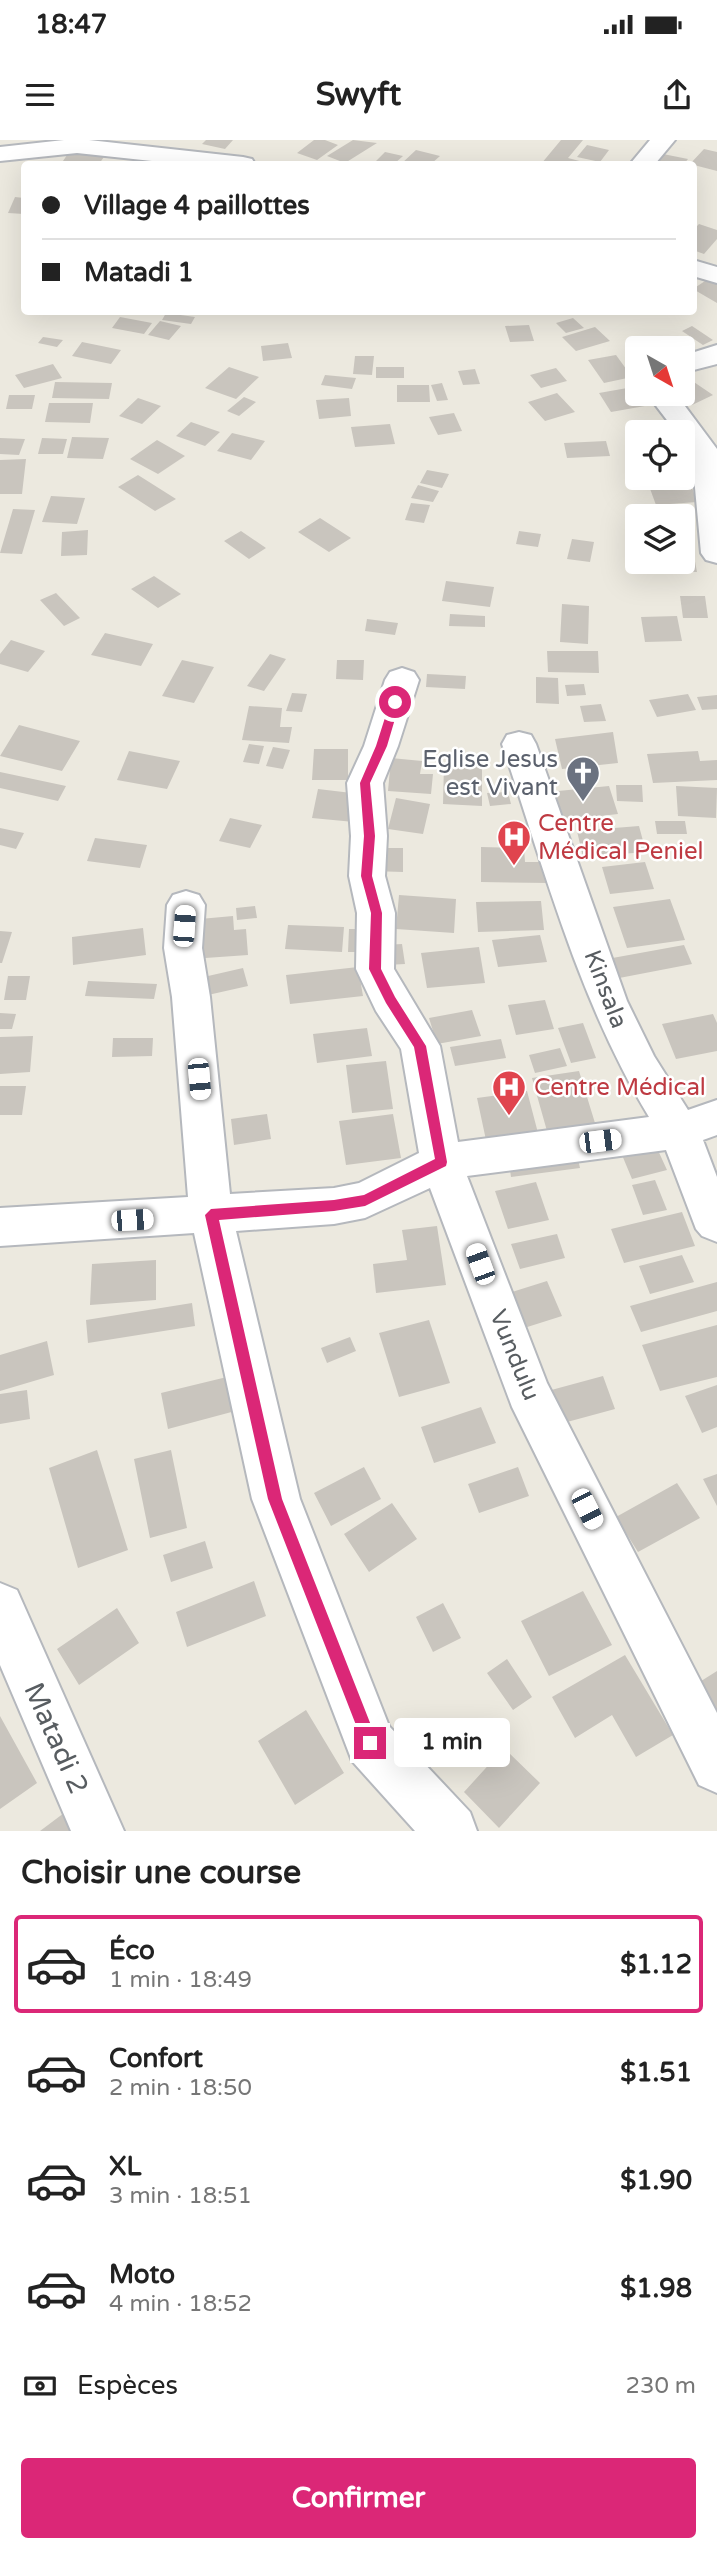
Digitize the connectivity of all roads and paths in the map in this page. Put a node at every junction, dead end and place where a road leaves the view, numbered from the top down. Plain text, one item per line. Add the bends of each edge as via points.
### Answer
1 (663, 140) edge
2 (0, 154) edge
3 (215, 161) edge
4 (645, 161) edge
5 (697, 269) edge
6 (717, 275) edge
7 (717, 353) edge
8 (695, 362) edge
9 (670, 406) edge
10 (717, 553) edge
11 (402, 680) dead end
12 (519, 744) dead end
13 (186, 905) dead end
14 (717, 1116) edge
15 (679, 1131) junction
16 (441, 1162) junction
17 (211, 1215) junction
18 (717, 1223) edge
19 (0, 1227) edge
20 (0, 1607) edge
21 (717, 1767) edge
22 (97, 1831) edge
23 (451, 1831) edge

1 - 4 street
2 - 3 street via 77,146
5 - 6 street
7 - 8 street
9 - 10 street via 701,445 708,466
11 - 16 street, Vundulu via 365,783 367,876 376,913 375,969 420,1046
12 - 15 street, Kinsala via 608,1001 639,1066
13 - 17 street via 183,948
14 - 15 street
15 - 16 street
15 - 18 street, Kinsala
16 - 17 street via 365,1200
16 - 21 street, Vundulu via 528,1392
17 - 19 street
17 - 23 street via 275,1499 285,1525 370,1743
20 - 22 street, Matadi 2

